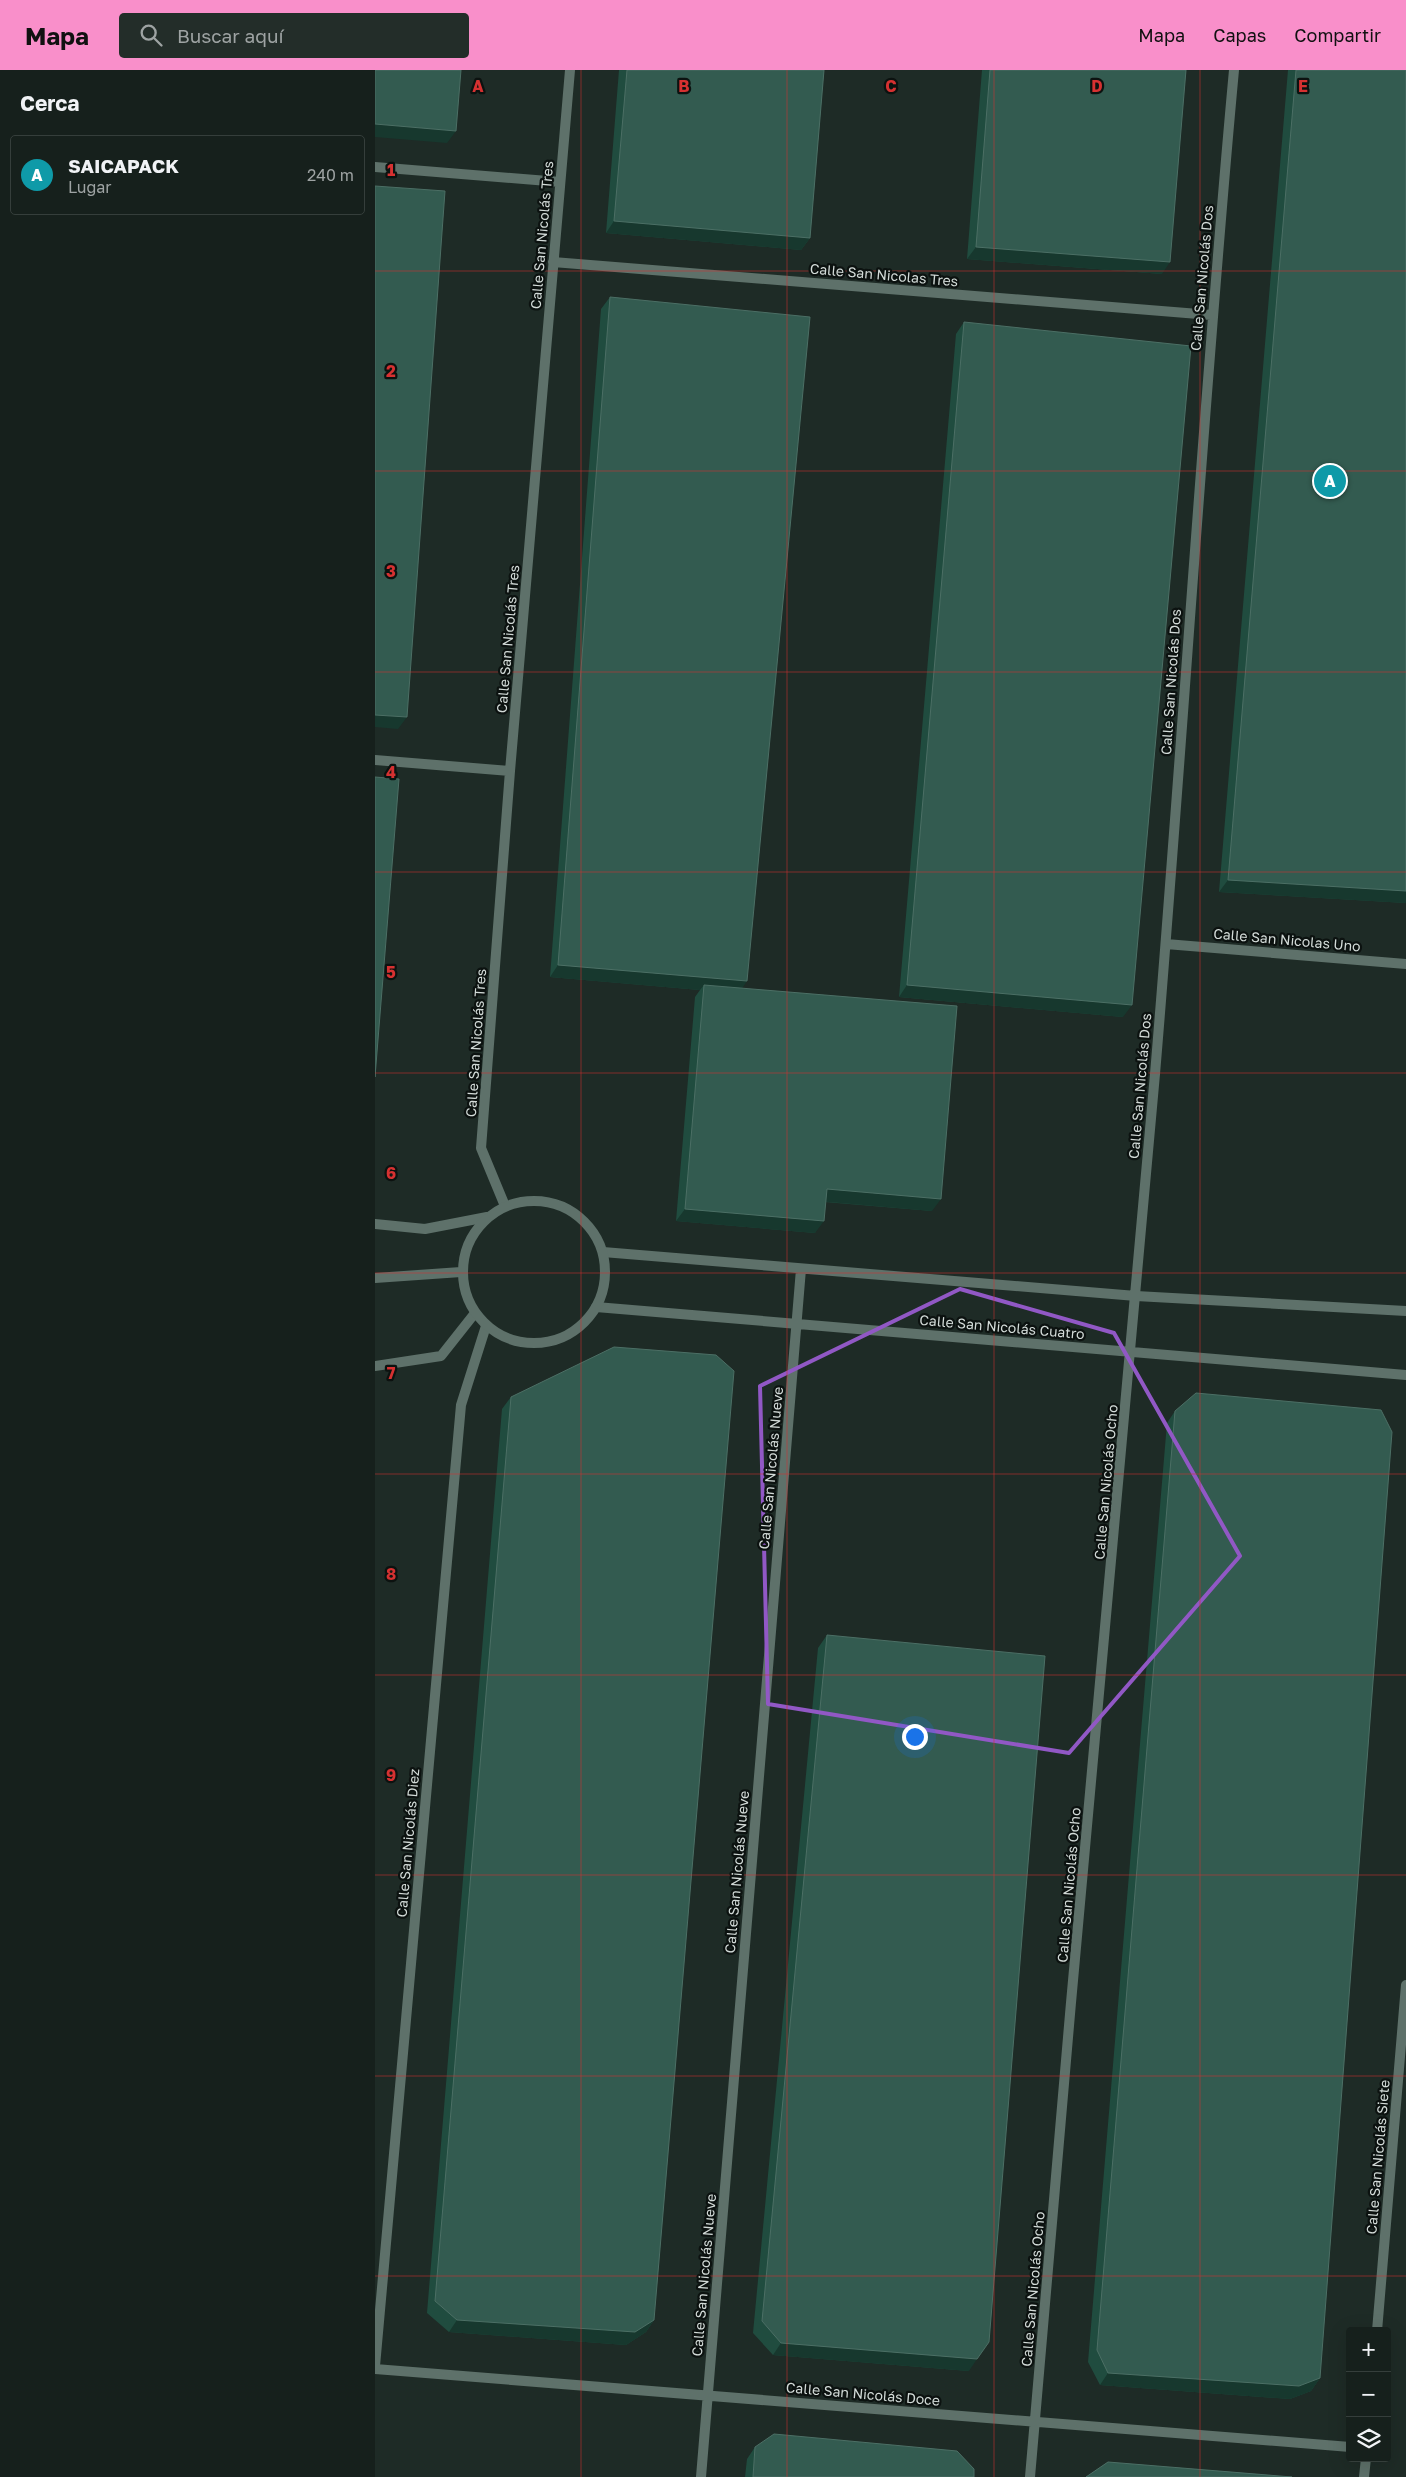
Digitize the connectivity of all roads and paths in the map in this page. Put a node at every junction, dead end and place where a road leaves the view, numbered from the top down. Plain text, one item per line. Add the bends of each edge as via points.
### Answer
1 (570, 70) edge
2 (1234, 70) edge
3 (375, 167) edge
4 (560, 182) junction
5 (553, 262) junction
6 (1211, 315) junction
7 (375, 760) edge
8 (510, 772) junction
9 (1166, 944) junction
10 (1406, 964) edge
11 (505, 1206) junction
12 (487, 1217) junction
13 (375, 1224) edge
14 (603, 1252) junction
15 (801, 1269) junction
16 (461, 1272) junction
17 (375, 1278) edge
18 (1136, 1296) junction
19 (596, 1307) junction
20 (1406, 1311) edge
21 (475, 1313) junction
22 (797, 1324) junction
23 (486, 1326) junction
24 (1131, 1352) junction
25 (375, 1366) edge
26 (1406, 1375) edge
27 (1406, 1985) edge
28 (1377, 2327) edge
29 (375, 2367) edge
30 (708, 2396) junction
31 (1035, 2422) junction
32 (1346, 2447) edge
33 (1366, 2462) edge
34 (701, 2477) edge
35 (1030, 2477) edge
36 (1364, 2477) edge

1 - 4 street, Calle San Nicolás Tres
2 - 6 street, Calle San Nicolás Dos
3 - 4 street
4 - 5 street, Calle San Nicolás Tres
5 - 6 street, Calle San Nicolas Tres
5 - 8 street, Calle San Nicolás Tres
6 - 9 street, Calle San Nicolás Dos
7 - 8 street
8 - 11 street, Calle San Nicolás Tres via 481,1148
9 - 10 street, Calle San Nicolas Uno
9 - 18 street, Calle San Nicolás Dos
11 - 12 street
11 - 14 street via 529,1200 553,1202 575,1213 593,1230
12 - 13 street via 425,1229
12 - 16 street via 473,1232 464,1252
14 - 15 street
14 - 19 street via 606,1271
15 - 18 street
15 - 22 street, Calle San Nicolás Nueve
16 - 17 street
16 - 21 street via 465,1294
18 - 20 street
18 - 24 street, Calle San Nicolás Ocho
19 - 22 street, Calle San Nicolás Cuatro
19 - 23 street via 583,1324 566,1336 545,1342 525,1343 504,1337
21 - 23 street
21 - 25 street via 441,1356
22 - 24 street, Calle San Nicolás Cuatro
22 - 30 street, Calle San Nicolás Nueve
23 - 29 street, Calle San Nicolás Diez via 461,1405
24 - 26 street, Calle San Nicolás Cuatro
24 - 31 street, Calle San Nicolás Ocho
27 - 28 street, Calle San Nicolás Siete
29 - 30 street, Calle San Nicolás Doce
30 - 31 street, Calle San Nicolás Doce
30 - 34 street, Calle San Nicolás Nueve
31 - 32 street, Calle San Nicolás Doce
31 - 35 street, Calle San Nicolás Ocho
33 - 36 street

